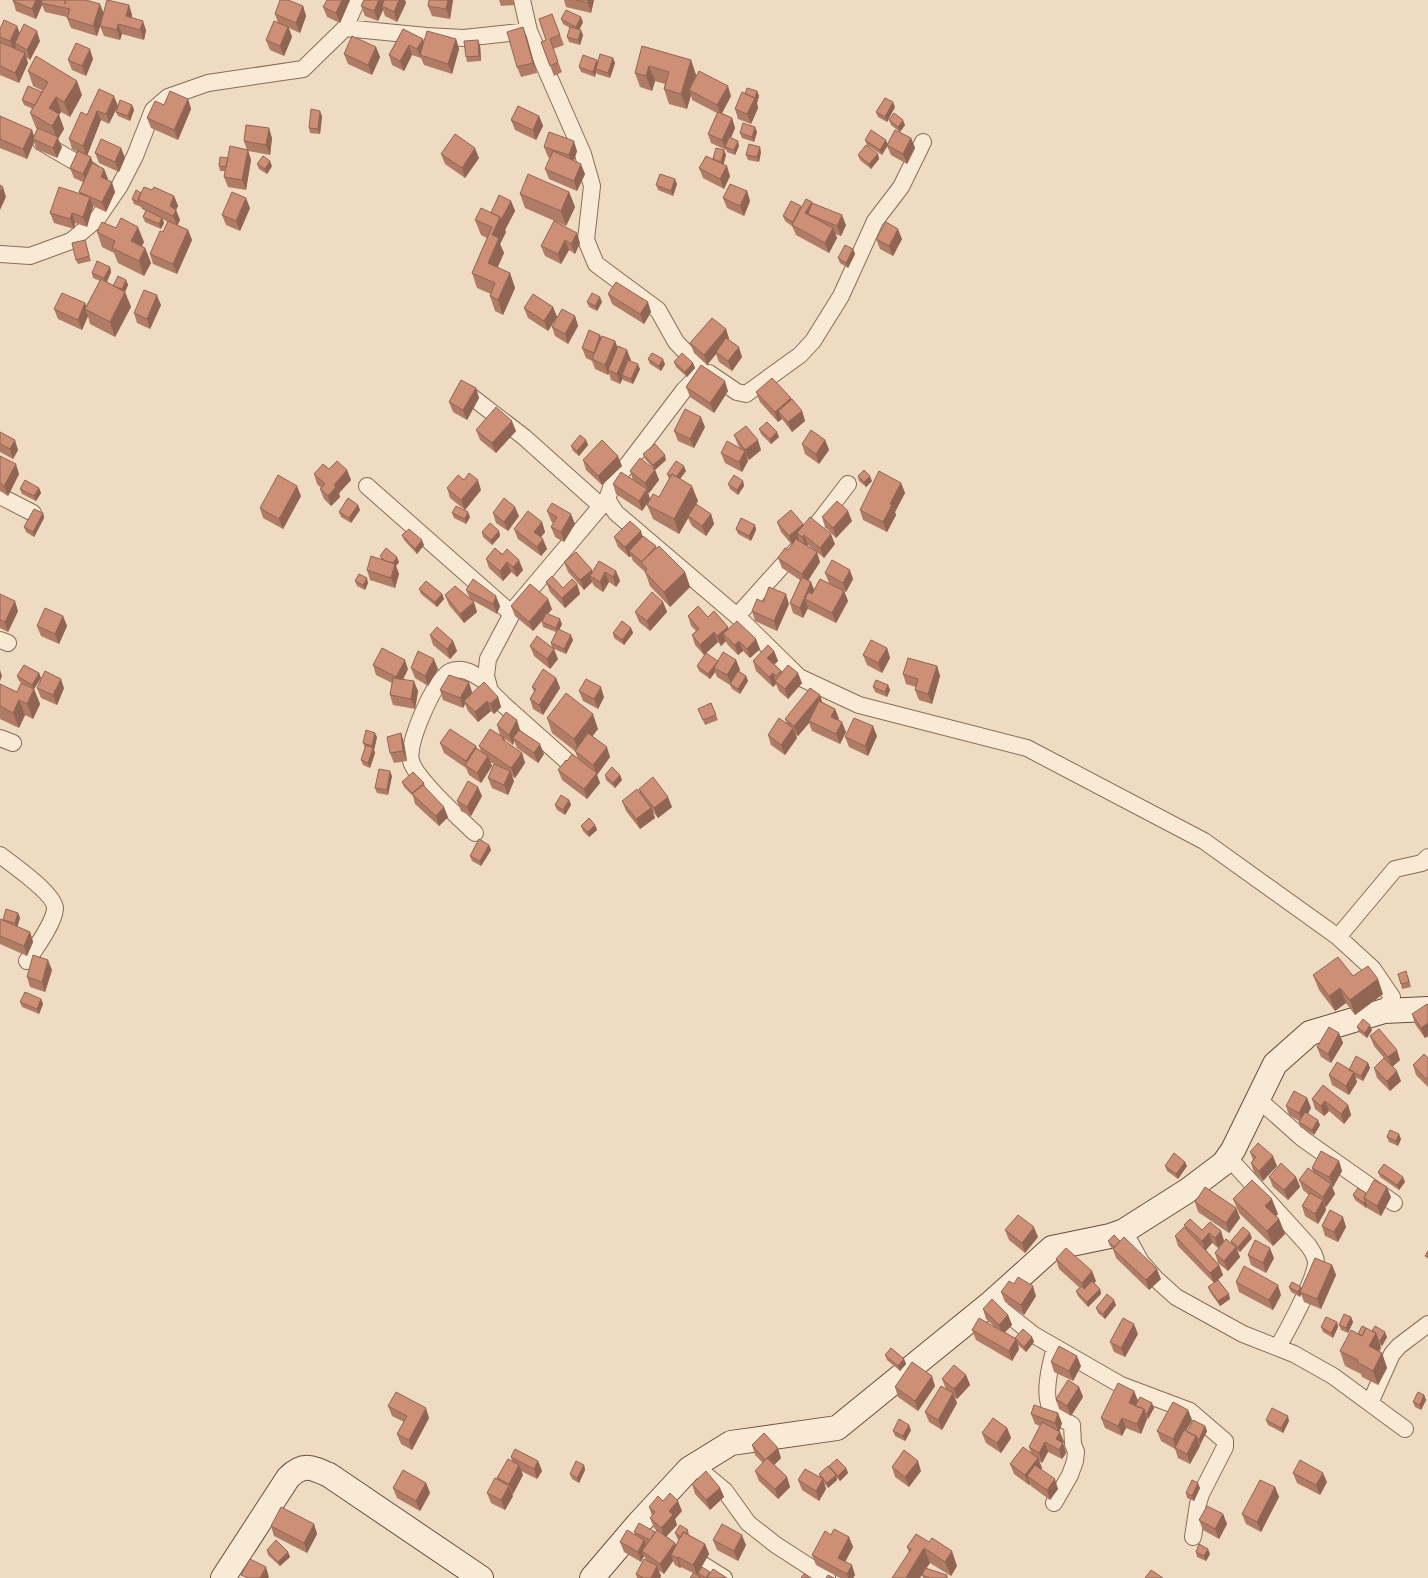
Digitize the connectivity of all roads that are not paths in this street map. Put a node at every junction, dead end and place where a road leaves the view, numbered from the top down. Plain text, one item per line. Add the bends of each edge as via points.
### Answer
1 (357, 0) edge
2 (522, 0) edge
3 (345, 28) junction
4 (529, 30) junction
5 (25, 132) edge
6 (922, 142) dead end
7 (119, 187) junction
8 (0, 254) edge
9 (697, 377) junction
10 (468, 394) edge
11 (848, 484) dead end
12 (367, 486) dead end
13 (0, 496) edge
14 (604, 503) junction
15 (33, 513) edge
16 (512, 614) junction
17 (737, 616) junction
18 (488, 683) junction
19 (569, 763) edge
20 (474, 833) dead end
21 (0, 855) edge
22 (1428, 857) edge
23 (1338, 937) junction
24 (27, 961) dead end
25 (1428, 1009) edge
26 (1384, 1011) junction
27 (1258, 1099) junction
28 (1228, 1157) junction
29 (1394, 1203) dead end
30 (1124, 1232) junction
31 (992, 1302) junction
32 (1428, 1324) edge
33 (1055, 1347) junction
34 (1278, 1347) junction
35 (1370, 1403) junction
36 (1405, 1429) dead end
37 (695, 1466) junction
38 (1054, 1503) dead end
39 (1193, 1537) dead end
40 (669, 1544) edge
41 (223, 1578) edge
42 (481, 1578) edge
43 (592, 1578) edge
44 (724, 1578) edge
45 (827, 1578) edge

1 - 3 street
2 - 4 street
3 - 4 street via 464,38
3 - 7 street via 303,69 208,83 168,97 153,110
4 - 9 street via 583,154 592,186 586,240 596,264 658,310 676,342 699,366
5 - 7 street
6 - 9 street via 901,187 875,221 841,296 813,341 800,355 746,394 737,392 706,371
7 - 8 street via 97,219 72,241 30,256
9 - 14 street via 612,485
10 - 14 street
11 - 17 street via 800,545
12 - 16 street
13 - 15 street
14 - 16 street
14 - 17 street
16 - 18 street via 488,659
17 - 23 street via 799,677 859,705 1027,748 1204,841
18 - 19 street via 490,691 504,705
18 - 20 street via 460,669 443,677 426,706 411,751 411,762 417,773
21 - 24 street via 23,872 55,904 47,929
22 - 23 street via 1422,863 1395,869
23 - 26 street via 1374,969 1392,997
25 - 26 street
26 - 27 street via 1310,1033 1275,1064
27 - 28 street
27 - 29 street via 1303,1139
28 - 30 street via 1187,1191
28 - 34 street via 1315,1256 1312,1277
30 - 31 street via 1052,1248
30 - 34 street via 1141,1262 1176,1297 1243,1334
31 - 33 street
31 - 37 street via 837,1428 731,1443
32 - 35 street via 1392,1354
33 - 38 street via 1047,1380 1048,1396 1051,1410 1072,1425 1076,1452 1070,1475
33 - 39 street via 1121,1384 1190,1410 1225,1441 1201,1494
34 - 35 street via 1333,1376
35 - 36 street
37 - 43 street via 689,1469 646,1529
37 - 45 street via 725,1491 748,1523
40 - 44 street
41 - 42 street via 288,1478 303,1468 330,1475

